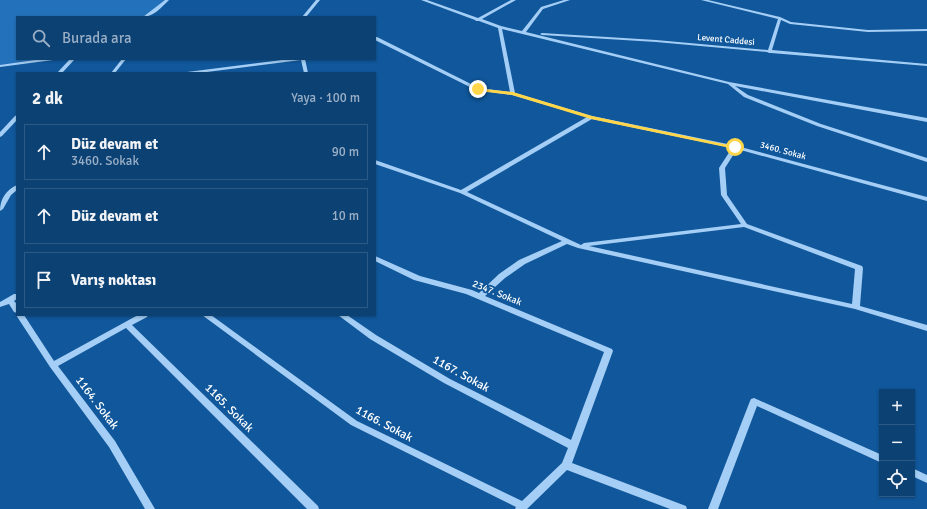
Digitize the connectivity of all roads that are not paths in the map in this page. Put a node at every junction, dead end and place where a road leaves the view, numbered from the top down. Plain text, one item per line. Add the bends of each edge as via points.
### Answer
1 (167, 0) edge
2 (318, 0) edge
3 (423, 0) edge
4 (514, 0) edge
5 (568, 0) edge
6 (702, 0) edge
7 (154, 15) edge
8 (305, 16) edge
9 (780, 18) junction
10 (477, 20) junction
11 (500, 27) junction
12 (927, 30) edge
13 (524, 32) junction
14 (376, 38) edge
15 (769, 52) junction
16 (46, 60) edge
17 (72, 60) edge
18 (123, 60) edge
19 (294, 60) edge
20 (302, 60) edge
21 (927, 65) edge
22 (0, 66) edge
23 (60, 72) edge
24 (114, 72) edge
25 (199, 72) edge
26 (306, 72) edge
27 (729, 83) junction
28 (513, 94) junction
29 (591, 117) junction
30 (16, 119) edge
31 (927, 120) edge
32 (0, 135) edge
33 (735, 147) junction
34 (927, 160) edge
35 (376, 162) edge
36 (16, 188) edge
37 (462, 192) junction
38 (925, 198) edge
39 (927, 205) edge
40 (0, 209) edge
41 (745, 225) junction
42 (567, 241) junction
43 (578, 246) junction
44 (376, 258) edge
45 (480, 297) junction
46 (14, 298) edge
47 (0, 305) edge
48 (856, 307) junction
49 (21, 316) edge
50 (142, 316) edge
51 (207, 316) edge
52 (343, 316) edge
53 (127, 324) junction
54 (927, 328) edge
55 (53, 365) junction
56 (573, 446) junction
57 (879, 457) edge
58 (566, 465) junction
59 (915, 473) edge
60 (927, 479) edge
61 (522, 508) edge
62 (150, 509) edge
63 (314, 509) edge
64 (682, 509) edge
65 (713, 509) edge

1 - 7 street
2 - 8 street
3 - 10 street
4 - 10 street
5 - 13 street via 542,8
6 - 9 street
9 - 12 street via 790,23 868,31
9 - 15 street
10 - 11 street
11 - 13 street
11 - 28 street
13 - 15 street, Levent Caddesi
13 - 27 street
14 - 28 street, 3460. Sokak via 478,89
15 - 21 street, Levent Caddesi
16 - 22 street
17 - 23 street
18 - 24 street
19 - 25 street
20 - 26 street
27 - 31 street
27 - 34 street via 746,96 819,125
28 - 29 street, 3460. Sokak
29 - 33 street, 3460. Sokak
29 - 37 street
30 - 32 street
33 - 38 street, 3460. Sokak
33 - 41 street via 722,168 724,195
35 - 37 street
36 - 40 street via 8,194
37 - 42 street
38 - 39 street
41 - 43 street
41 - 48 street via 858,268
42 - 43 street
42 - 45 street via 522,262 502,276
43 - 48 street
44 - 45 street, 2347. Sokak via 417,278
45 - 56 street, 2347. Sokak via 609,351
46 - 47 street
48 - 54 street
49 - 55 street, 1164. Sokak
50 - 53 street
51 - 61 street, 1166. Sokak via 354,423
52 - 56 street, 1167. Sokak via 373,337 447,381
53 - 55 street
53 - 63 street, 1165. Sokak
55 - 62 street, 1164. Sokak via 112,444
56 - 58 street
57 - 65 street via 754,401
58 - 61 street
58 - 64 street
59 - 60 street

